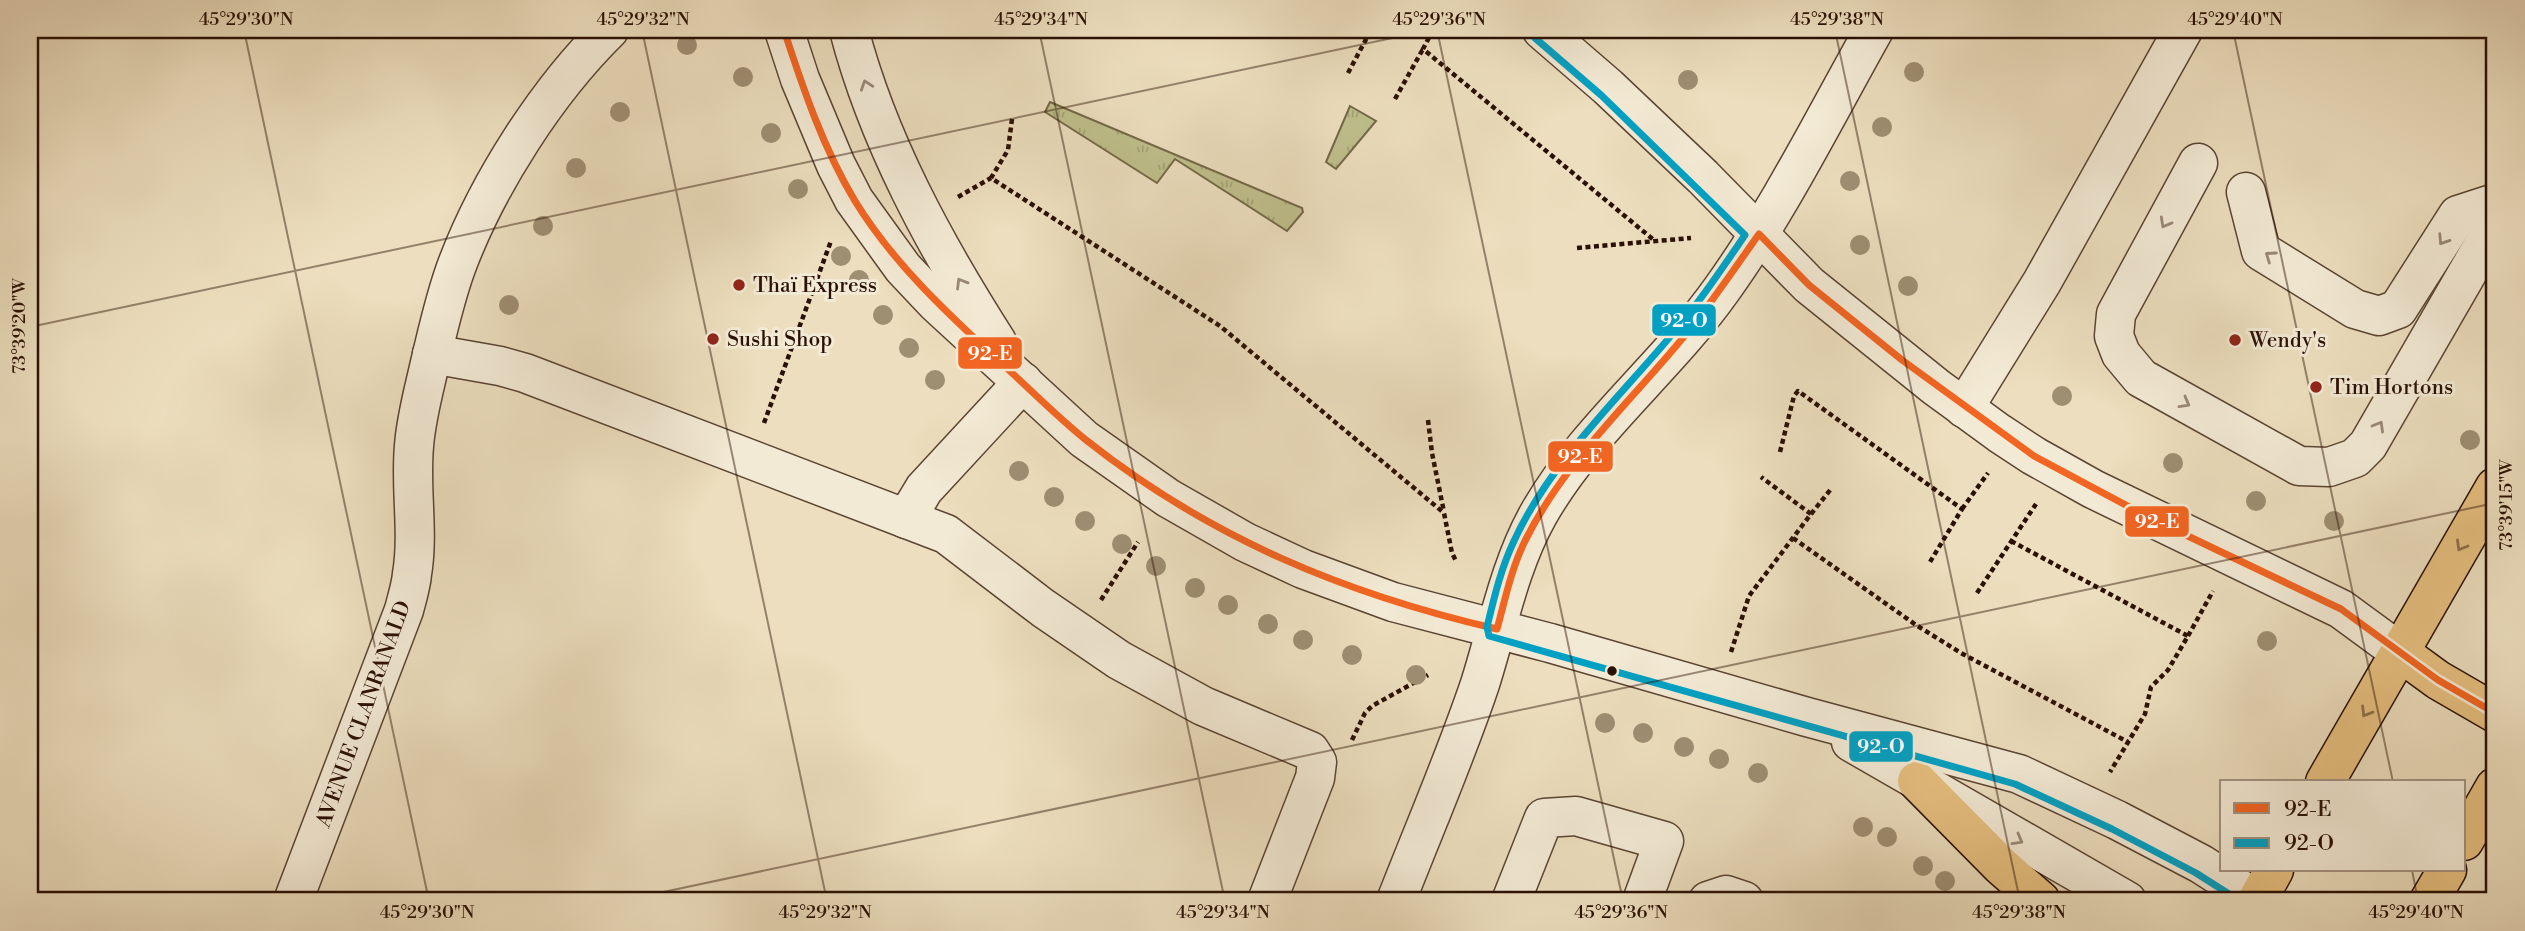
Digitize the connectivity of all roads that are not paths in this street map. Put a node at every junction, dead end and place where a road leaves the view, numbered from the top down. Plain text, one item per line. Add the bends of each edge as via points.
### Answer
1 (609, 30) edge
2 (784, 30) edge
3 (849, 30) edge
4 (1542, 30) edge
5 (1874, 30) edge
6 (2183, 30) edge
7 (2198, 163) dead end
8 (2246, 192) dead end
9 (2495, 203) edge
10 (2495, 225) edge
11 (1759, 234) junction
12 (432, 354) junction
13 (1023, 382) junction
14 (1964, 408) junction
15 (2495, 487) edge
16 (906, 519) junction
17 (1497, 629) junction
18 (2401, 653) junction
19 (2495, 713) edge
20 (1807, 717) junction
21 (2326, 780) edge
22 (1917, 781) junction
23 (2495, 787) edge
24 (2466, 838) edge
25 (2446, 872) edge
26 (2262, 893) edge
27 (293, 901) edge
28 (1267, 901) edge
29 (1396, 901) edge
30 (1511, 901) edge
31 (1642, 901) edge
32 (1708, 901) edge
33 (1744, 901) edge
34 (2041, 901) edge
35 (2127, 901) edge
36 (2429, 901) edge

1 - 12 street, AVENUE CLANRANALD via 561,84 486,201 457,266
2 - 13 street via 836,165 873,227 902,268
13 -> 3 street via 952,268 900,169
4 - 11 street via 1608,87
5 - 11 street
6 - 14 street via 2042,282
7 -> 10 street via 2116,314 2114,336 2121,354 2141,378 2299,466 2329,467 2355,458 2368,445
9 -> 8 street via 2458,215 2398,309 2379,316 2355,309 2261,251
11 - 14 street via 1810,285
11 - 17 street via 1722,289 1548,499 1518,556
12 - 16 street via 525,373
12 - 27 street, AVENUE CLANRANALD via 414,446 413,574 404,610
13 - 16 street via 946,463
13 - 17 street via 1112,460 1245,542 1382,598
14 - 18 street via 2067,475 2341,609
15 -> 18 main road
16 - 28 street via 946,534 1119,660 1203,706 1310,751 1317,762 1315,778
17 - 20 street
17 - 29 street
18 - 19 main road
18 -> 21 main road
20 - 22 street
20 - 26 street via 2019,774
22 - 34 main road
22 -> 35 street
23 - 24 main road
25 - 36 main road
30 - 31 street via 1544,818 1563,815 1664,841
32 - 33 street via 1726,895

